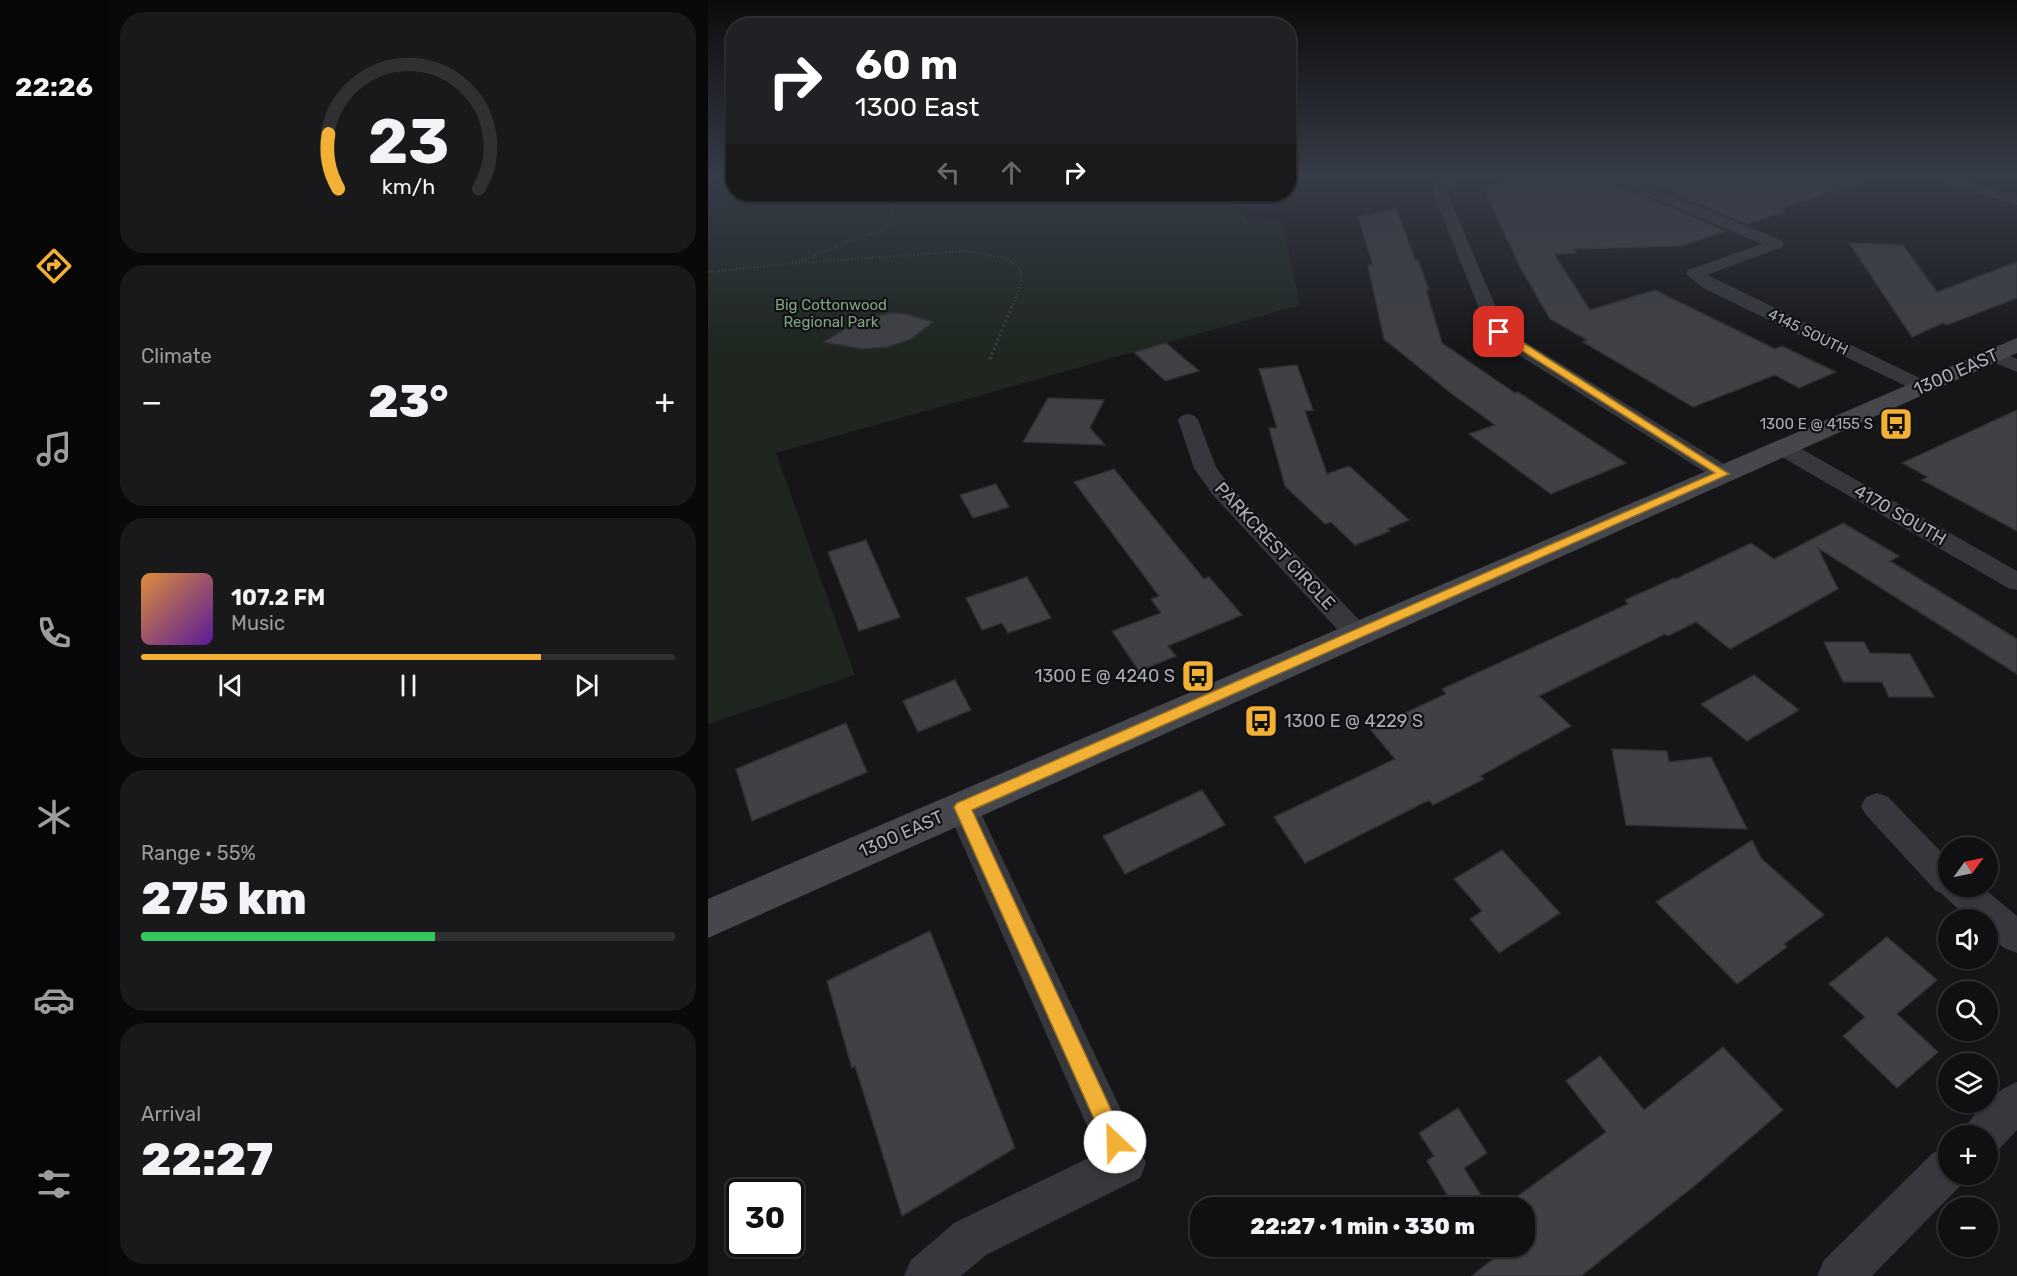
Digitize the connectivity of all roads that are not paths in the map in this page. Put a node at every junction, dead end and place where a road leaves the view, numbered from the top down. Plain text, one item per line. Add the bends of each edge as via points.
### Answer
1 (1458, 236) edge
2 (1756, 236) edge
3 (2009, 356) edge
4 (1923, 387) junction
5 (1188, 420) dead end
6 (1783, 448) junction
7 (1724, 474) junction
8 (2017, 582) edge
9 (1358, 635) junction
10 (1877, 806) dead end
11 (962, 807) junction
12 (1938, 870) edge
13 (1968, 897) edge
14 (708, 919) edge
15 (2017, 937) edge
16 (2017, 1102) edge
17 (1993, 1125) edge
18 (1938, 1178) edge
19 (927, 1276) edge
20 (1840, 1276) edge

1 - 7 street via 1499,332
2 - 4 street, 4145 SOUTH via 1776,244 1694,274
3 - 4 main road, 1300 EAST
4 - 6 main road, 1300 EAST
5 - 9 street, PARKCREST CIRCLE via 1205,468 1220,489
6 - 7 main road, 1300 EAST
6 - 8 street, 4170 SOUTH
7 - 9 main road, 1300 EAST
9 - 11 main road, 1300 EAST
10 - 12 street
11 - 14 main road, 1300 EAST
11 - 19 street via 1125,1163 970,1239
13 - 15 street
16 - 17 street
18 - 20 street

